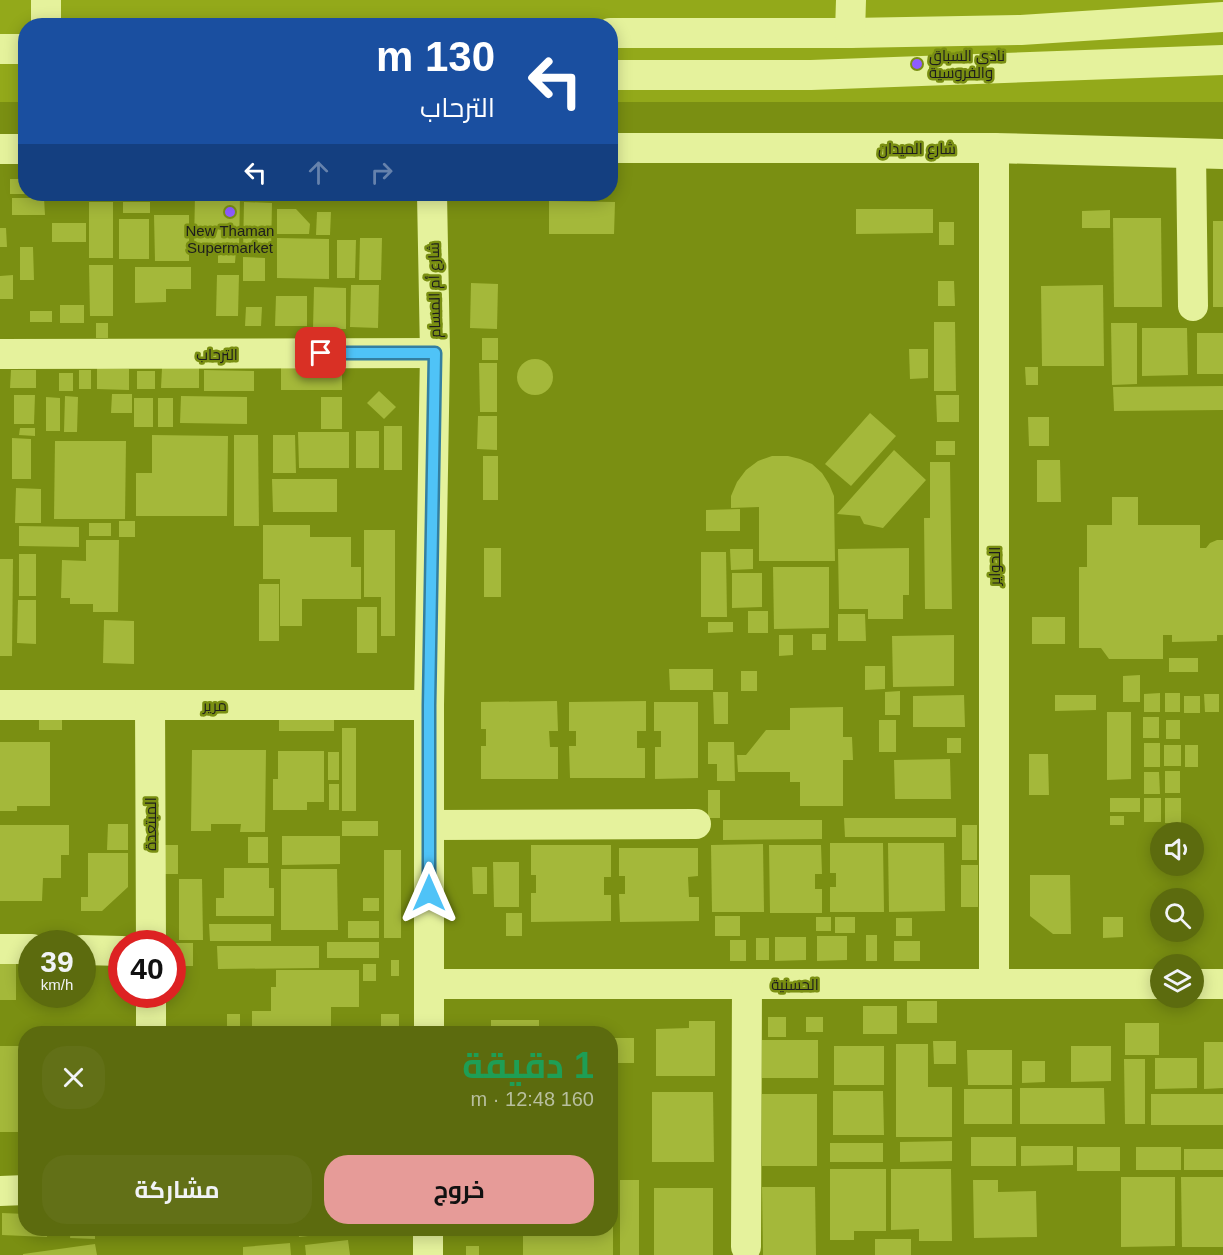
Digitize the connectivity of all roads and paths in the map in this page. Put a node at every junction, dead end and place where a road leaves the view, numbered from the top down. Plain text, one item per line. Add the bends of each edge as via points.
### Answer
1 (46, 0) edge
2 (851, 0) edge
3 (1133, 12) edge
4 (1223, 17) edge
5 (46, 18) edge
6 (618, 33) edge
7 (850, 33) junction
8 (0, 49) edge
9 (18, 49) edge
10 (1223, 60) edge
11 (618, 75) edge
12 (618, 148) edge
13 (994, 148) junction
14 (0, 149) edge
15 (18, 149) edge
16 (1191, 154) junction
17 (1223, 154) edge
18 (432, 201) edge
19 (1192, 306) dead end
20 (435, 353) junction
21 (0, 354) edge
22 (0, 705) edge
23 (150, 705) junction
24 (429, 705) junction
25 (696, 824) dead end
26 (429, 825) junction
27 (151, 930) edge
28 (0, 949) edge
29 (18, 949) edge
30 (429, 984) junction
31 (747, 984) junction
32 (994, 984) junction
33 (1150, 984) edge
34 (1204, 984) edge
35 (1223, 984) edge
36 (151, 1008) edge
37 (151, 1026) edge
38 (429, 1026) edge
39 (18, 1190) edge
40 (0, 1191) edge
41 (428, 1236) edge
42 (746, 1247) dead end
43 (428, 1255) edge

1 - 5 street
2 - 7 street
3 - 4 street
3 - 7 street via 1022,30
6 - 7 street
8 - 9 street
10 - 11 street via 812,75
12 - 13 street, شارع الميدان
13 - 16 street, شارع الميدان
13 - 32 street, الحواير
14 - 15 street
16 - 17 street, شارع الميدان
16 - 19 street
18 - 20 street, شارع أم المسام
20 - 21 street, الترحاب
20 - 24 street, شارع أم المسام
22 - 23 street, مرير
23 - 24 street, مرير
23 - 27 street, المبتعدة
24 - 26 street, شارع أم المسام
25 - 26 street
26 - 30 street, شارع أم المسام
28 - 29 street
30 - 31 street, الحسنية
30 - 38 street, شارع أم المسام
31 - 32 street, الحسنية
31 - 42 street
32 - 33 street, الحسنية
34 - 35 street
36 - 37 street
39 - 40 street
41 - 43 street

